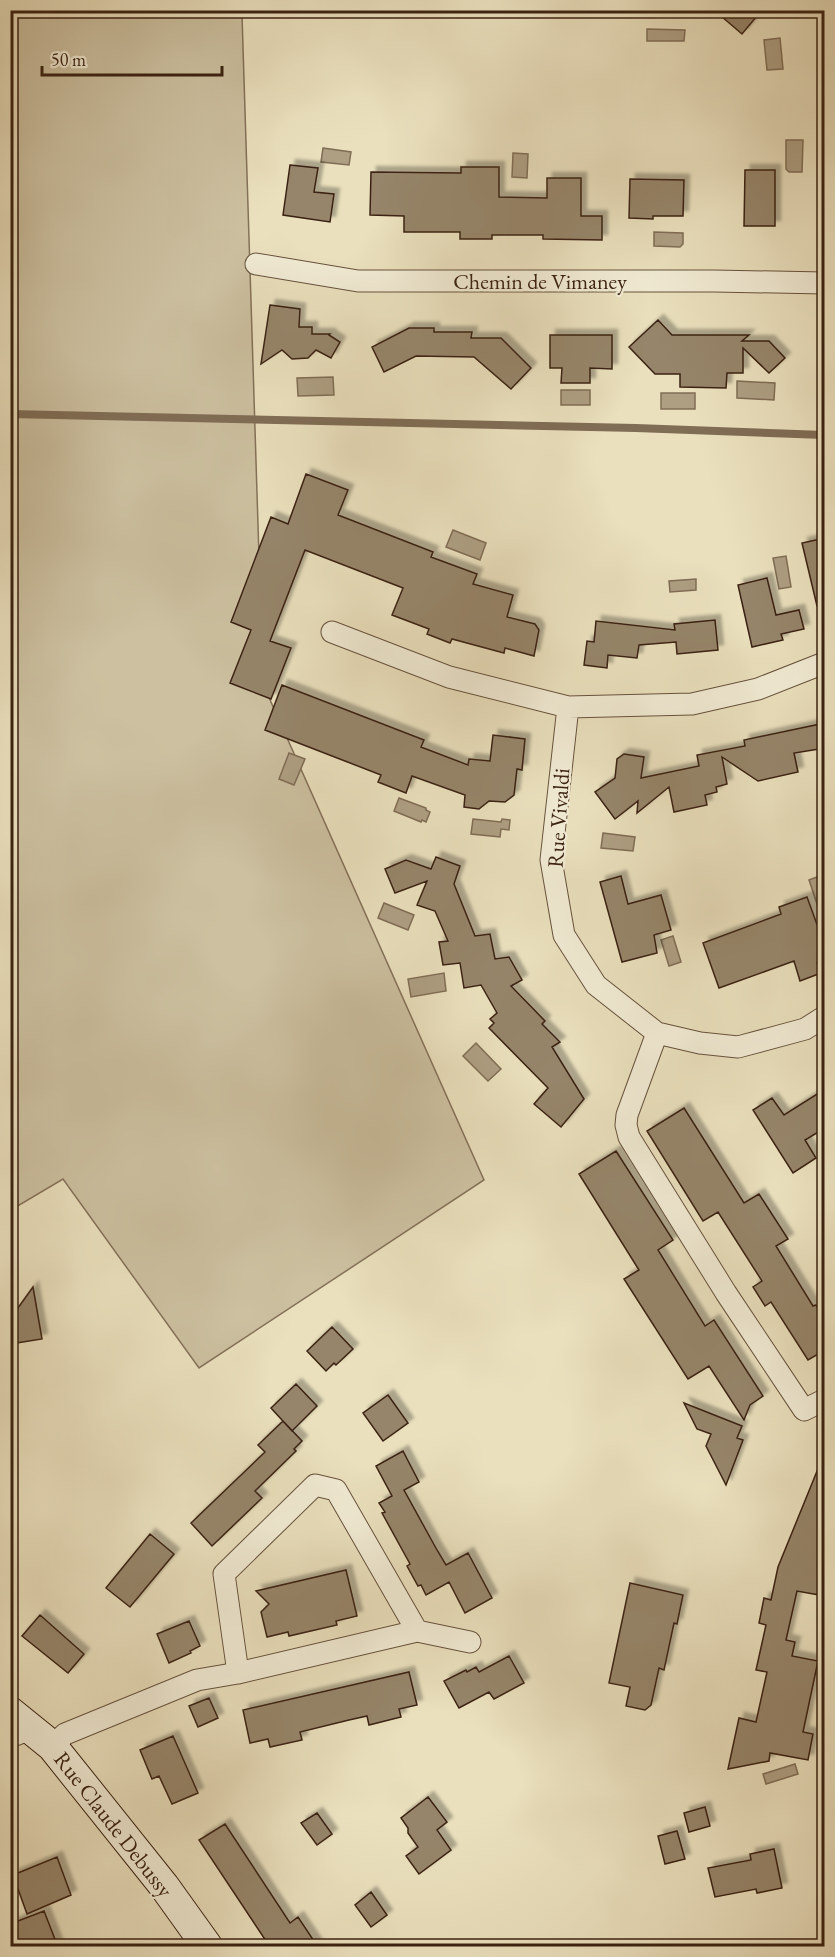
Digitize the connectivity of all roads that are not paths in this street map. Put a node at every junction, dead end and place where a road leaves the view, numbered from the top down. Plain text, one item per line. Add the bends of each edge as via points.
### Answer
1 (256, 264) dead end
2 (825, 283) edge
3 (332, 632) dead end
4 (825, 663) edge
5 (568, 707) junction
6 (825, 1017) edge
7 (657, 1033) junction
8 (825, 1400) edge
9 (417, 1632) junction
10 (470, 1642) dead end
11 (238, 1673) junction
12 (26, 1731) edge
13 (207, 1947) edge

1 - 2 street, Chemin de Vimaney via 358,281
3 - 5 street via 449,677
4 - 5 street via 758,689 692,704
5 - 7 street, Rue Vivaldi via 551,860 564,935 596,985
6 - 7 street, Rue Vivaldi via 805,1029 738,1047
7 - 8 street via 627,1115 629,1137 804,1410
9 - 10 street
9 - 11 street
9 - 11 street via 336,1490 315,1485 224,1574
11 - 12 street via 197,1680 65,1734
12 - 13 street, Rue Claude Debussy via 164,1886

